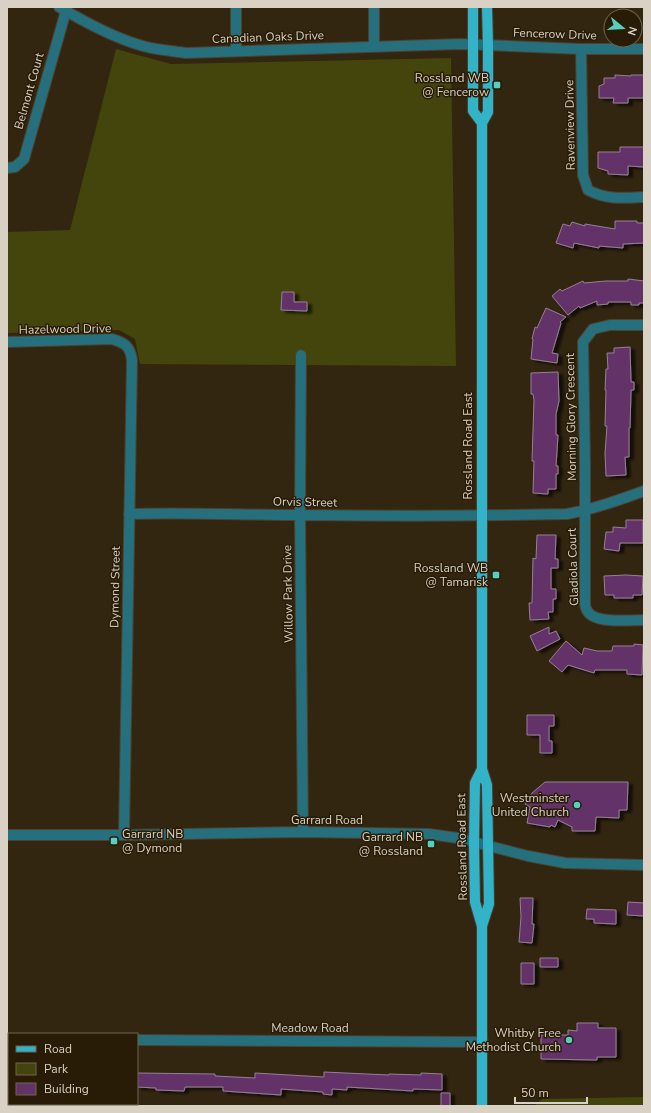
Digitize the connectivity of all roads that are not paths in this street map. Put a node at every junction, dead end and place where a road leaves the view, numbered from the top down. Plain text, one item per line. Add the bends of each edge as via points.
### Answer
1 (236, 7) edge
2 (374, 7) edge
3 (473, 7) edge
4 (487, 7) edge
5 (64, 8) edge
6 (474, 45) junction
7 (488, 45) junction
8 (374, 46) junction
9 (581, 49) junction
10 (644, 49) edge
11 (236, 51) junction
12 (482, 123) junction
13 (7, 168) edge
14 (644, 197) edge
15 (644, 325) edge
16 (7, 342) edge
17 (122, 342) joint
18 (301, 355) dead end
19 (644, 491) edge
20 (584, 511) junction
21 (129, 514) junction
22 (300, 515) junction
23 (481, 516) junction
24 (644, 620) edge
25 (482, 768) junction
26 (303, 832) junction
27 (7, 835) edge
28 (124, 835) junction
29 (474, 843) junction
30 (488, 847) junction
31 (644, 865) edge
32 (482, 926) junction
33 (138, 1040) edge
34 (483, 1042) junction
35 (482, 1106) edge

1 - 11 street
2 - 8 street
3 - 6 main road, Rossland Road East
4 - 7 main road, Rossland Road East
5 - 11 street, Canadian Oaks Drive via 114,36 144,47 186,53
5 - 13 street, Belmont Court via 24,159 15,167
6 - 7 street, Canadian Oaks Drive
6 - 8 street, Canadian Oaks Drive
6 - 12 main road, Rossland Road East via 473,111
7 - 9 street, Fencerow Drive
7 - 12 main road, Rossland Road East via 488,112
8 - 11 street, Canadian Oaks Drive
9 - 10 street, Fencerow Drive
9 - 14 street, Ravenview Drive via 583,175 588,190 611,198
12 - 23 main road, Rossland Road East
15 - 20 street, Morning Glory Crescent via 610,325 593,329 583,342
16 - 17 street, Hazelwood Drive via 112,339
17 - 21 street, Dymond Street via 131,353 132,360
18 - 22 street, Willow Park Drive
19 - 20 street, Orvis Street
20 - 23 street, Orvis Street via 568,514
20 - 24 street, Gladiola Court via 584,603 588,612 595,618 608,620
21 - 22 street, Orvis Street
21 - 28 street, Dymond Street
22 - 23 street, Orvis Street
22 - 26 street, Willow Park Drive
23 - 25 main road, Rossland Road East
25 - 29 main road, Rossland Road East via 475,783
25 - 30 main road, Rossland Road East via 487,785
26 - 28 street, Garrard Road
26 - 29 street, Garrard Road via 429,834
27 - 28 street, Garrard Road
29 - 30 street, Garrard Road
29 - 32 main road, Rossland Road East via 475,902
30 - 31 street, Garrard Road via 565,863
30 - 32 main road, Rossland Road East via 489,904
32 - 34 main road, Rossland Road East
33 - 34 street, Meadow Road
34 - 35 main road, Rossland Road East

